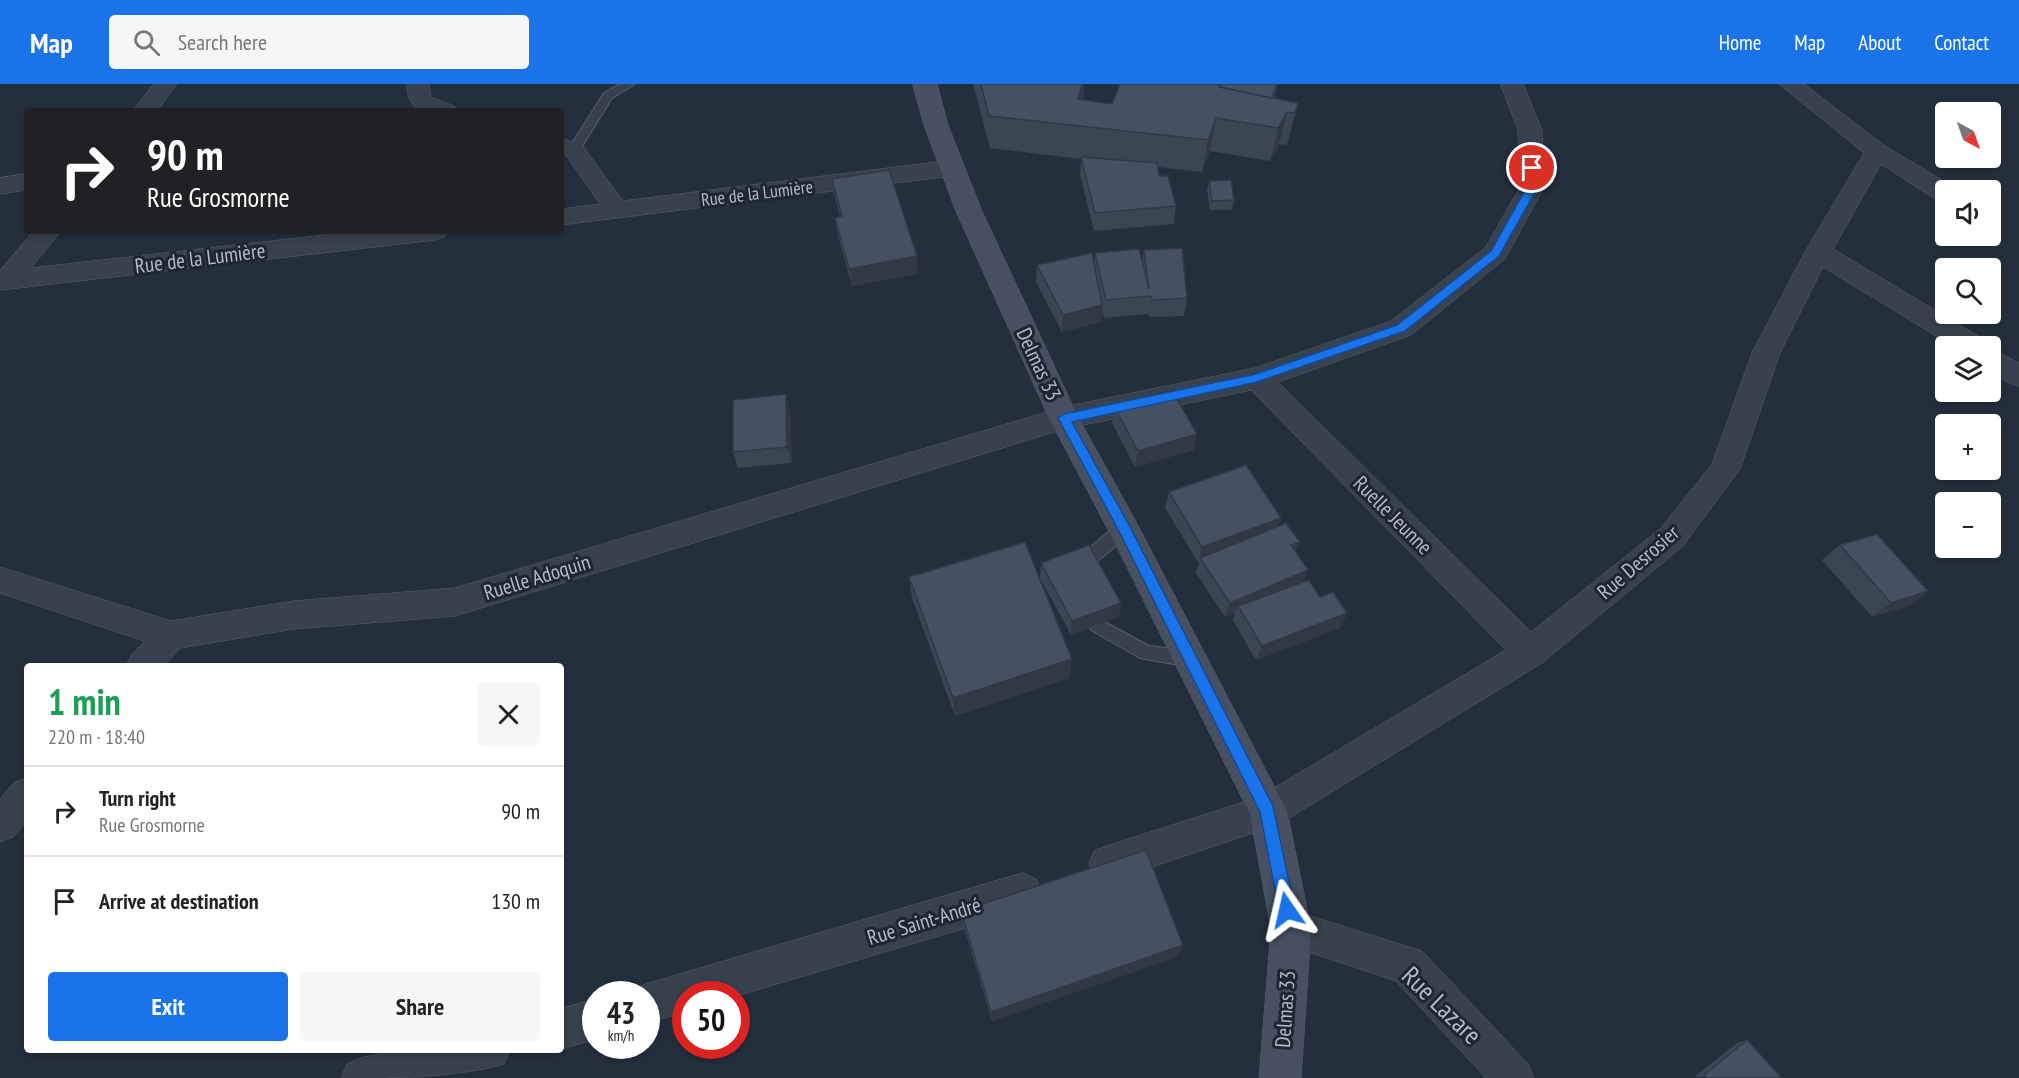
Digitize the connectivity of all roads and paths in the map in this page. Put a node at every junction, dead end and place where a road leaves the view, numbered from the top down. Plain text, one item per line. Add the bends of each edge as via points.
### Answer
1 (166, 84) edge
2 (418, 84) edge
3 (629, 84) edge
4 (925, 84) edge
5 (1512, 84) edge
6 (1790, 84) edge
7 (147, 108) edge
8 (437, 108) edge
9 (568, 148) edge
10 (1877, 150) junction
11 (952, 168) junction
12 (24, 182) edge
13 (0, 186) edge
14 (1935, 187) edge
15 (616, 210) junction
16 (564, 217) edge
17 (45, 234) edge
18 (409, 234) edge
19 (1818, 252) junction
20 (3, 280) edge
21 (1957, 336) edge
22 (2001, 365) edge
23 (2019, 376) edge
24 (1257, 378) junction
25 (1064, 418) junction
26 (1124, 529) junction
27 (1088, 560) edge
28 (0, 580) edge
29 (1097, 625) edge
30 (171, 635) junction
31 (1530, 653) junction
32 (1190, 659) junction
33 (146, 663) edge
34 (24, 798) edge
35 (1268, 811) junction
36 (0, 825) edge
37 (1291, 930) junction
38 (660, 1000) edge
39 (582, 1023) edge
40 (564, 1028) edge
41 (476, 1053) edge
42 (361, 1078) edge
43 (1280, 1078) edge
44 (1514, 1078) edge

1 - 7 street
2 - 8 street via 417,94 424,104
3 - 9 lane via 608,96
4 - 11 main road, Delmas 33
5 - 24 street, Ruelle Adoquin via 1530,130 1532,187 1496,253 1401,328
6 - 10 street
9 - 15 street
10 - 14 street
10 - 19 street, Rue Desrosier
11 - 15 street, Rue de la Lumière
11 - 25 main road, Delmas 33
12 - 13 street
15 - 16 street, Rue de la Lumière
17 - 20 street
18 - 20 street, Rue de la Lumière
19 - 21 street
19 - 31 street, Rue Desrosier via 1766,353 1725,469 1672,537
22 - 23 street
24 - 25 street, Ruelle Adoquin
24 - 31 street, Ruelle Jeunne
25 - 26 main road, Delmas 33
25 - 30 street, Ruelle Adoquin via 455,602 294,615
26 - 27 lane
26 - 32 main road, Delmas 33
28 - 30 street, Ruelle Adoquin
29 - 32 lane via 1146,653
30 - 33 street
31 - 35 street, Rue Desrosier
32 - 35 main road, Delmas 33
34 - 36 street
35 - 37 main road, Delmas 33
35 - 38 street, Rue Saint-André via 1066,878
37 - 43 main road, Delmas 33
37 - 44 street, Rue Lazare via 1408,965
39 - 40 street
41 - 42 street

